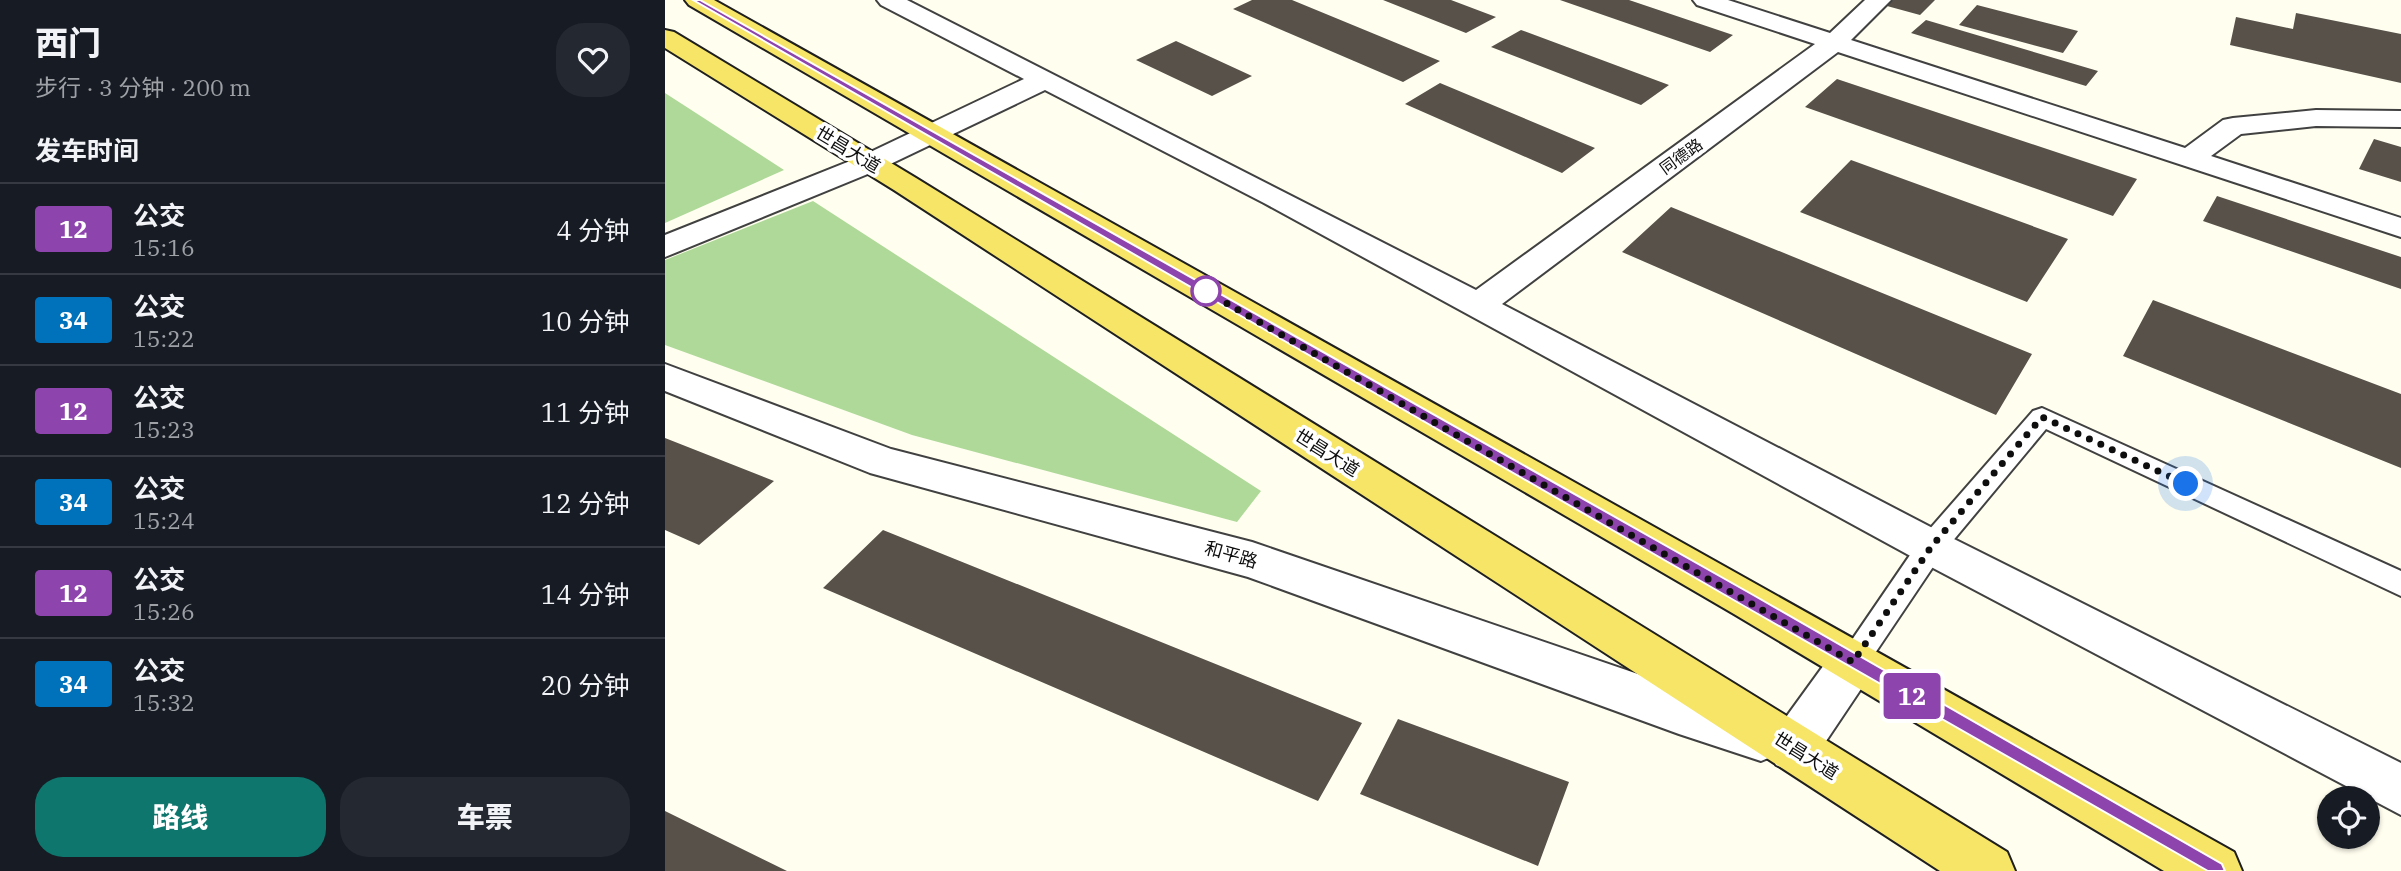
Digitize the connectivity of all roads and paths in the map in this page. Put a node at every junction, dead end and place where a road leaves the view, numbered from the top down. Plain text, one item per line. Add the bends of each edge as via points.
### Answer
1 (697, 0) edge
2 (889, 0) edge
3 (1705, 0) edge
4 (1879, 0) edge
5 (665, 37) edge
6 (1836, 41) junction
7 (1046, 79) junction
8 (2401, 120) edge
9 (934, 134) junction
10 (2189, 159) junction
11 (870, 163) junction
12 (2401, 228) edge
13 (665, 247) edge
14 (1478, 305) junction
15 (665, 377) edge
16 (1931, 547) junction
17 (2401, 584) edge
18 (1853, 662) junction
19 (1793, 748) junction
20 (2401, 790) edge
21 (1988, 871) edge
22 (2215, 871) edge

1 - 9 main road
2 - 7 street
3 - 6 street
4 - 6 street, 同德路
5 - 11 main road, 世昌大道
6 - 10 street
6 - 14 street, 同德路
7 - 9 street
7 - 14 street
8 - 10 street via 2316,118 2233,126
9 - 11 street
9 - 18 main road
10 - 12 street
11 - 13 street
11 - 19 main road, 世昌大道
14 - 16 street
15 - 19 street, 和平路 via 884,462 1252,560
16 - 17 lane via 2042,417
16 - 18 lane
16 - 20 street
18 - 19 street
18 - 22 main road
19 - 21 main road, 世昌大道

